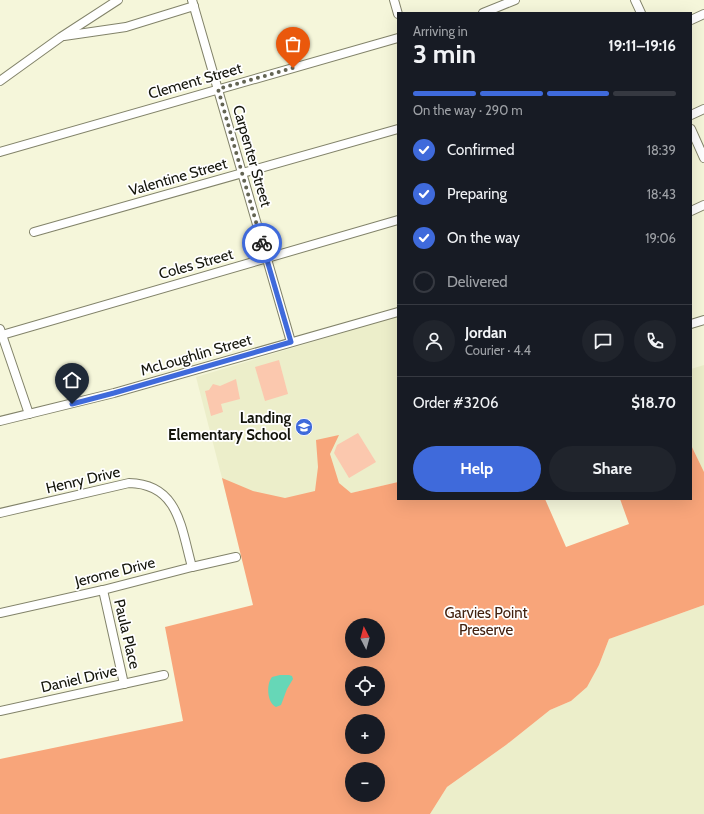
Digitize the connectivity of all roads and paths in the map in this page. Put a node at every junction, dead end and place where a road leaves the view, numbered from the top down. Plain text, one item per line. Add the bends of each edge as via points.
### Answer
1 (118, 0) edge
2 (394, 0) edge
3 (515, 0) edge
4 (635, 0) edge
5 (193, 3) edge
6 (397, 12) edge
7 (485, 12) edge
8 (641, 12) edge
9 (704, 14) edge
10 (692, 20) edge
11 (62, 37) junction
12 (397, 38) edge
13 (0, 81) edge
14 (218, 89) junction
15 (704, 109) edge
16 (692, 115) edge
17 (397, 129) edge
18 (692, 131) edge
19 (0, 152) edge
20 (704, 158) edge
21 (242, 173) junction
22 (704, 205) edge
23 (692, 211) edge
24 (397, 220) edge
25 (34, 232) dead end
26 (267, 258) junction
27 (397, 312) edge
28 (704, 320) edge
29 (692, 324) edge
30 (1, 332) edge
31 (291, 342) junction
32 (29, 414) junction
33 (0, 421) edge
34 (0, 513) edge
35 (236, 557) dead end
36 (192, 567) junction
37 (103, 590) junction
38 (0, 613) edge
39 (164, 675) dead end
40 (124, 684) junction
41 (0, 711) edge

1 - 11 street
2 - 6 street
3 - 7 street
4 - 8 street
5 - 11 street via 126,27
5 - 14 street, Carpenter Street
9 - 10 street
11 - 13 street
12 - 14 street, Clement Street
14 - 19 street, Clement Street
14 - 21 street, Carpenter Street
15 - 16 street
17 - 21 street, Valentine Street
18 - 20 street
21 - 25 street, Valentine Street
21 - 26 street, Carpenter Street
22 - 23 street
24 - 26 street, Coles Street
26 - 30 street, Coles Street
26 - 31 street, Carpenter Street
27 - 31 street, McLoughlin Street
28 - 29 street
30 - 32 street
31 - 32 street, McLoughlin Street via 114,393
32 - 33 street, McLoughlin Street
34 - 36 street, Henry Drive via 129,483 139,483 163,494 175,508
35 - 36 street, Jerome Drive
36 - 37 street, Jerome Drive
37 - 38 street, Jerome Drive
37 - 40 street, Paula Place
39 - 40 street, Daniel Drive
40 - 41 street, Daniel Drive

